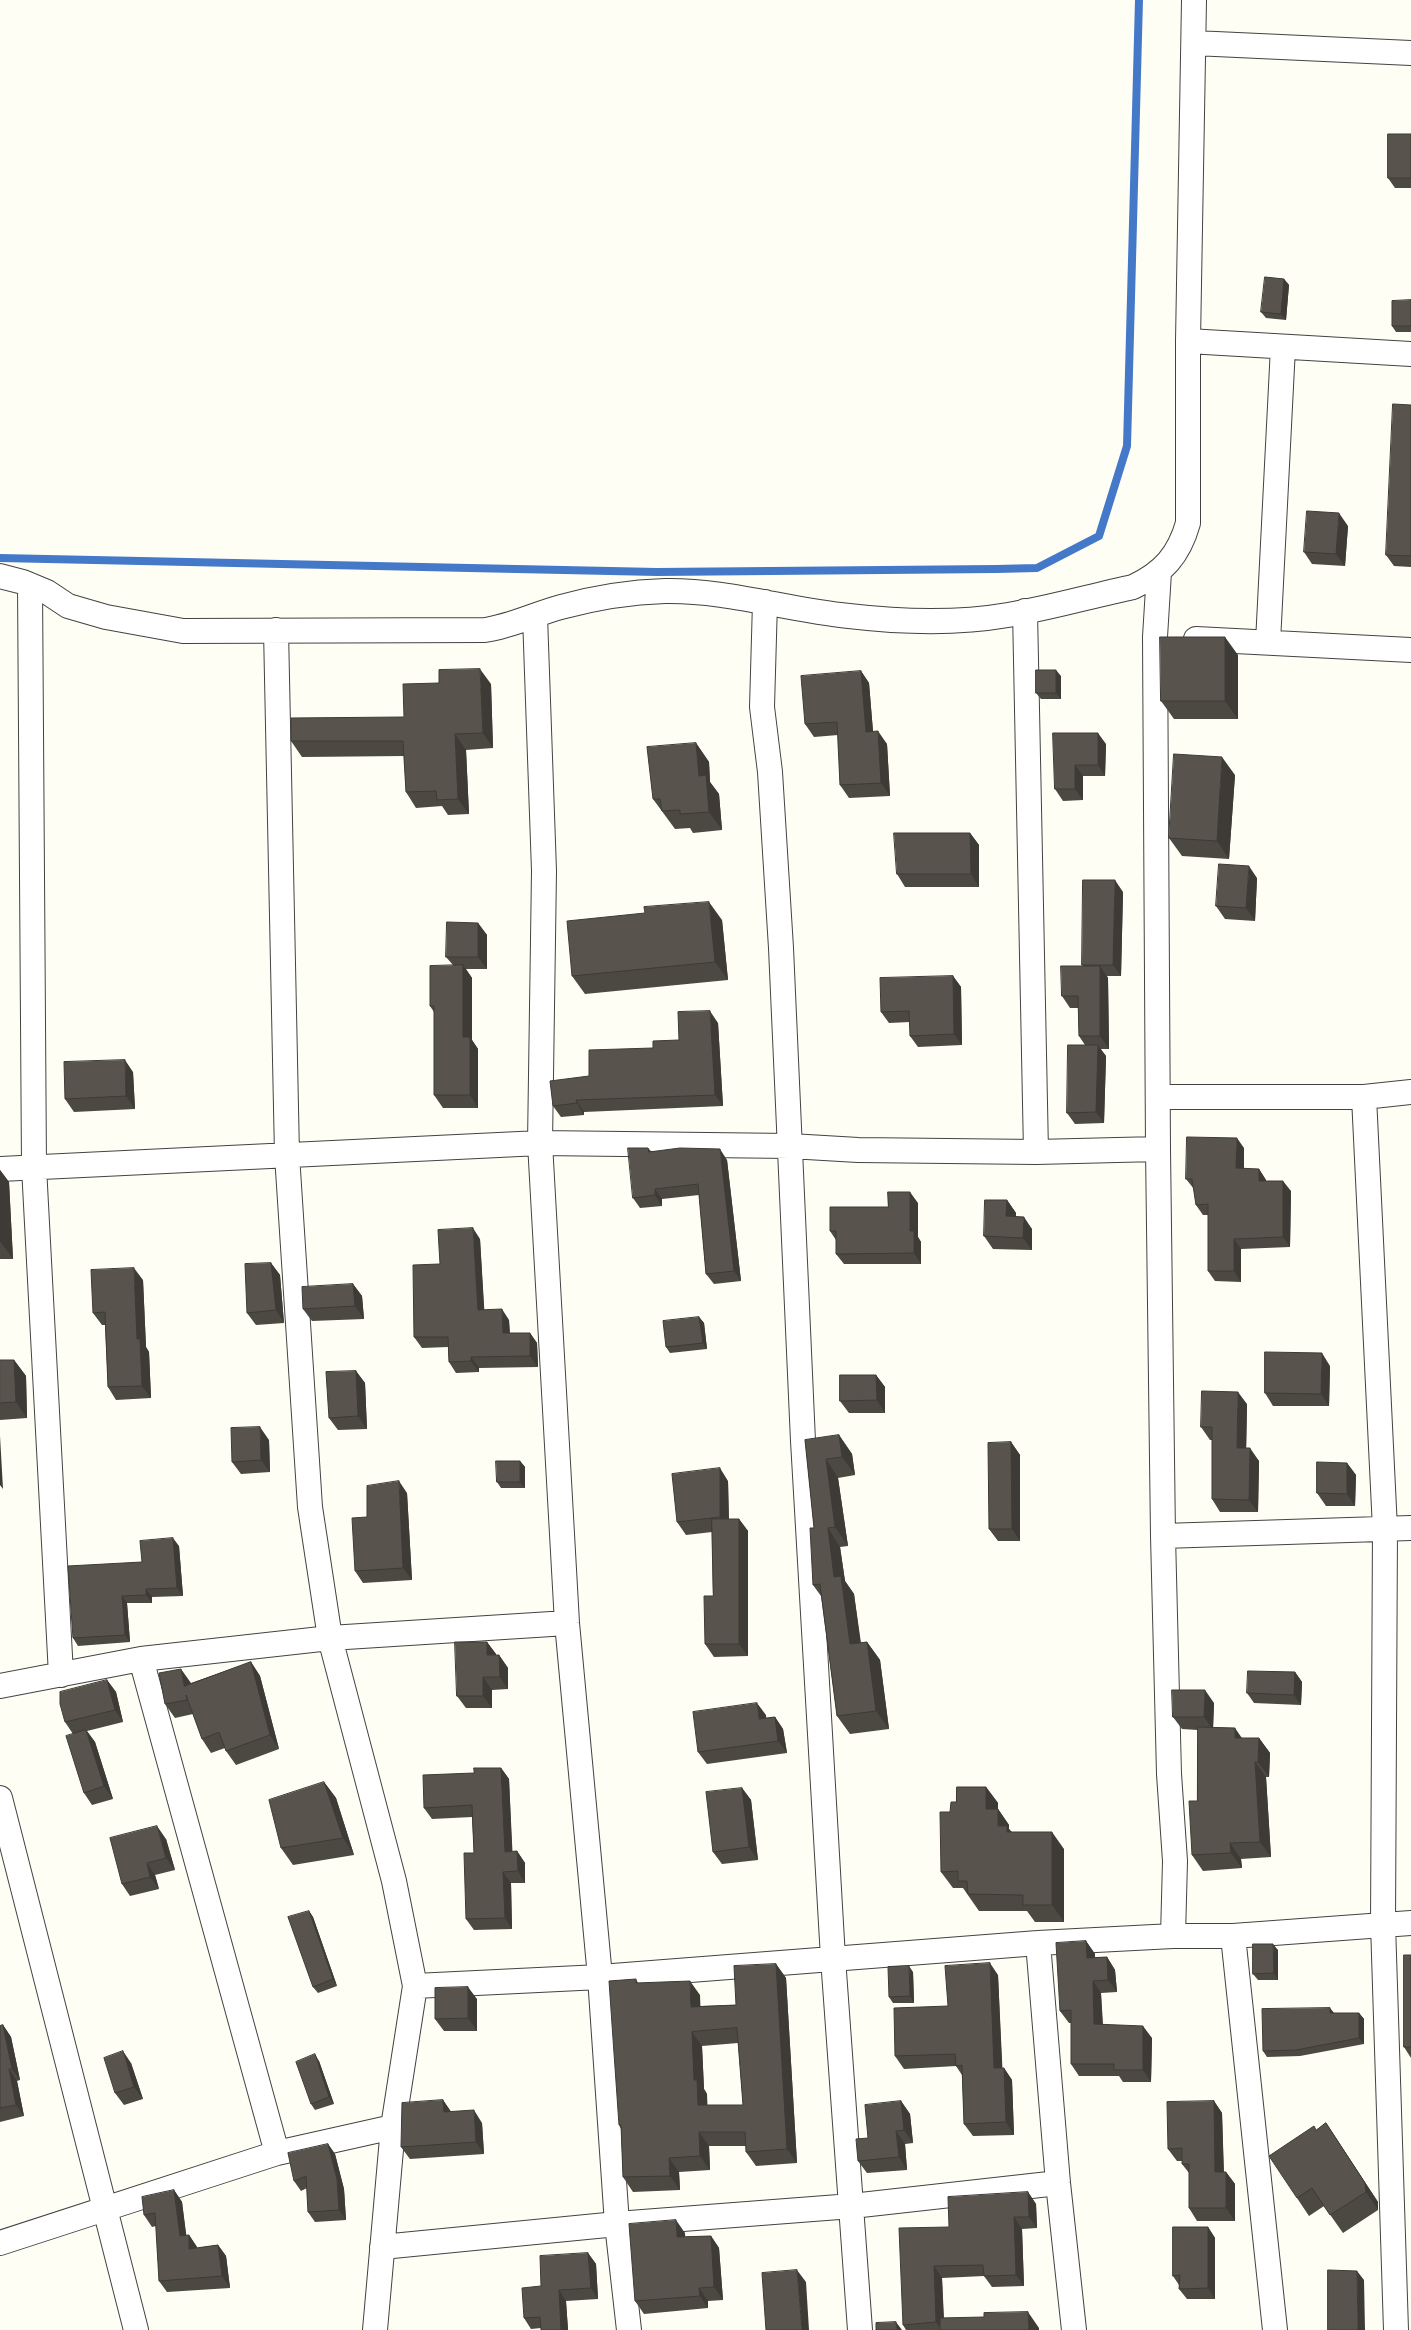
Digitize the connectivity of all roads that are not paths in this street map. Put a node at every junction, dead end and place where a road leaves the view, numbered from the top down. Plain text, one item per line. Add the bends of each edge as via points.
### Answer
1 (1194, 0) edge
2 (1194, 43) junction
3 (1411, 53) edge
4 (1188, 341) junction
5 (1284, 347) junction
6 (1411, 354) edge
7 (1159, 572) junction
8 (0, 576) edge
9 (30, 586) junction
10 (765, 602) junction
11 (1025, 611) junction
12 (535, 616) junction
13 (276, 630) junction
14 (1155, 637) junction
15 (1268, 642) junction
16 (1411, 650) edge
17 (1411, 1092) edge
18 (1158, 1097) junction
19 (1364, 1097) junction
20 (540, 1144) junction
21 (790, 1146) junction
22 (1158, 1149) junction
23 (1036, 1152) junction
24 (287, 1155) junction
25 (34, 1167) junction
26 (0, 1169) edge
27 (1385, 1528) junction
28 (1411, 1528) edge
29 (1163, 1536) junction
30 (567, 1623) junction
31 (330, 1638) junction
32 (141, 1660) junction
33 (62, 1675) junction
34 (0, 1686) edge
35 (0, 1798) edge
36 (1411, 1923) edge
37 (1383, 1924) junction
38 (1173, 1936) junction
39 (1233, 1936) junction
40 (1038, 1943) junction
41 (833, 1958) junction
42 (600, 1977) junction
43 (415, 1986) junction
44 (393, 2127) junction
45 (277, 2153) junction
46 (1058, 2183) junction
47 (852, 2206) junction
48 (105, 2209) junction
49 (617, 2224) junction
50 (0, 2243) edge
51 (1401, 2245) edge
52 (382, 2247) junction
53 (136, 2330) edge
54 (375, 2330) edge
55 (629, 2330) edge
56 (860, 2330) edge
57 (1074, 2330) edge
58 (1275, 2330) edge
59 (1396, 2330) edge

1 - 2 street
2 - 3 street
2 - 4 street
4 - 5 street
4 - 7 street via 1188,523 1178,550
5 - 6 street
5 - 15 street
7 - 11 street via 1133,587
7 - 14 street
8 - 9 street
9 - 13 street via 68,606 144,625 214,632
9 - 25 street
10 - 11 street via 849,616 902,620 954,620
10 - 12 street via 728,595 664,591 583,601
10 - 21 street via 762,707 771,781
11 - 23 street
12 - 13 street via 505,627 485,630
12 - 20 street via 544,870
13 - 24 street
14 - 15 street
14 - 18 street
15 - 16 street
17 - 19 street
18 - 19 street
18 - 22 street
19 - 27 street
20 - 21 street
20 - 24 street
20 - 30 street
21 - 23 street
21 - 41 street via 803,1451
22 - 23 street
22 - 29 street
24 - 25 street
24 - 31 street via 310,1507
25 - 26 street
25 - 33 street
27 - 28 street
27 - 29 street
27 - 37 street
29 - 38 street via 1169,1782 1175,1861
30 - 31 street
30 - 42 street
31 - 32 street
31 - 43 street via 394,1881
32 - 33 street
32 - 45 street
33 - 34 street
35 - 48 street
36 - 37 street
37 - 39 street
37 - 51 street
38 - 39 street
38 - 40 street
39 - 58 street
40 - 41 street
40 - 46 street
41 - 42 street
41 - 47 street
42 - 43 street
42 - 49 street
43 - 44 street
44 - 45 street
44 - 52 street
45 - 48 street
46 - 47 street
46 - 57 street
47 - 49 street
47 - 56 street
48 - 50 street
48 - 53 street
49 - 52 street
49 - 55 street
51 - 59 street
52 - 54 street

